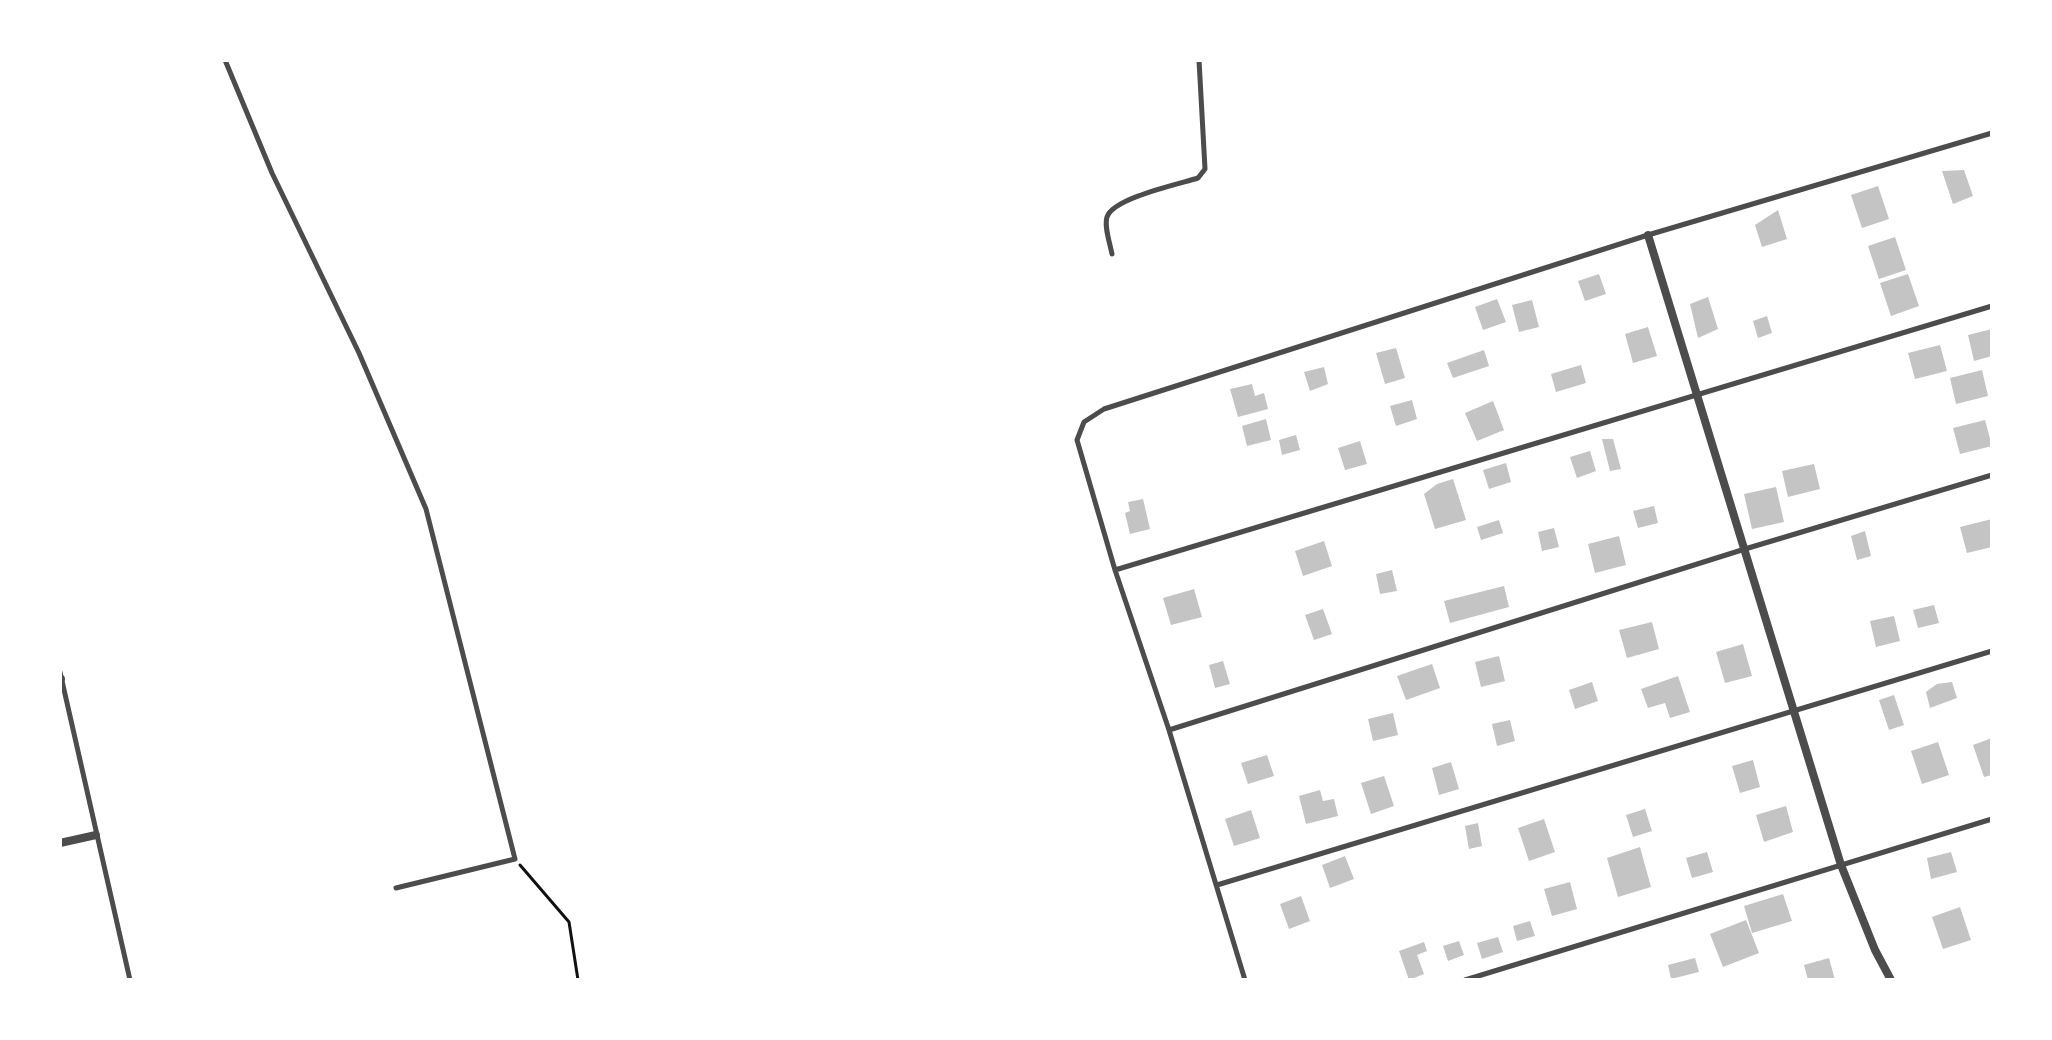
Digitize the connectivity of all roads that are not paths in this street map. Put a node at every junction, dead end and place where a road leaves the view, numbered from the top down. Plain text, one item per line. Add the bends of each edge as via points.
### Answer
1 (225, 60) edge
2 (1199, 60) edge
3 (1992, 133) edge
4 (1648, 235) junction
5 (1112, 254) dead end
6 (1992, 306) edge
7 (1699, 395) junction
8 (1992, 475) edge
9 (1745, 549) junction
10 (1115, 570) junction
11 (1992, 651) edge
12 (60, 677) edge
13 (1795, 709) junction
14 (1169, 730) junction
15 (1992, 819) edge
16 (96, 835) junction
17 (60, 843) edge
18 (1841, 865) junction
19 (1217, 885) junction
20 (396, 888) dead end
21 (130, 980) edge
22 (1245, 980) edge
23 (1465, 980) edge
24 (1891, 980) edge

1 - 20 lane via 426,509 515,859
2 - 5 lane via 1205,169 1198,178 1111,209 1106,219
3 - 4 lane
4 - 7 street
4 - 10 lane via 1104,409 1084,422 1077,440
6 - 7 lane
7 - 9 street
7 - 10 lane
8 - 9 lane
9 - 13 street
9 - 14 lane
10 - 14 lane
11 - 13 lane
12 - 16 lane
13 - 18 street
13 - 19 lane
14 - 19 lane
15 - 18 lane
16 - 17 street
16 - 21 lane
18 - 23 lane
18 - 24 street
19 - 22 lane

